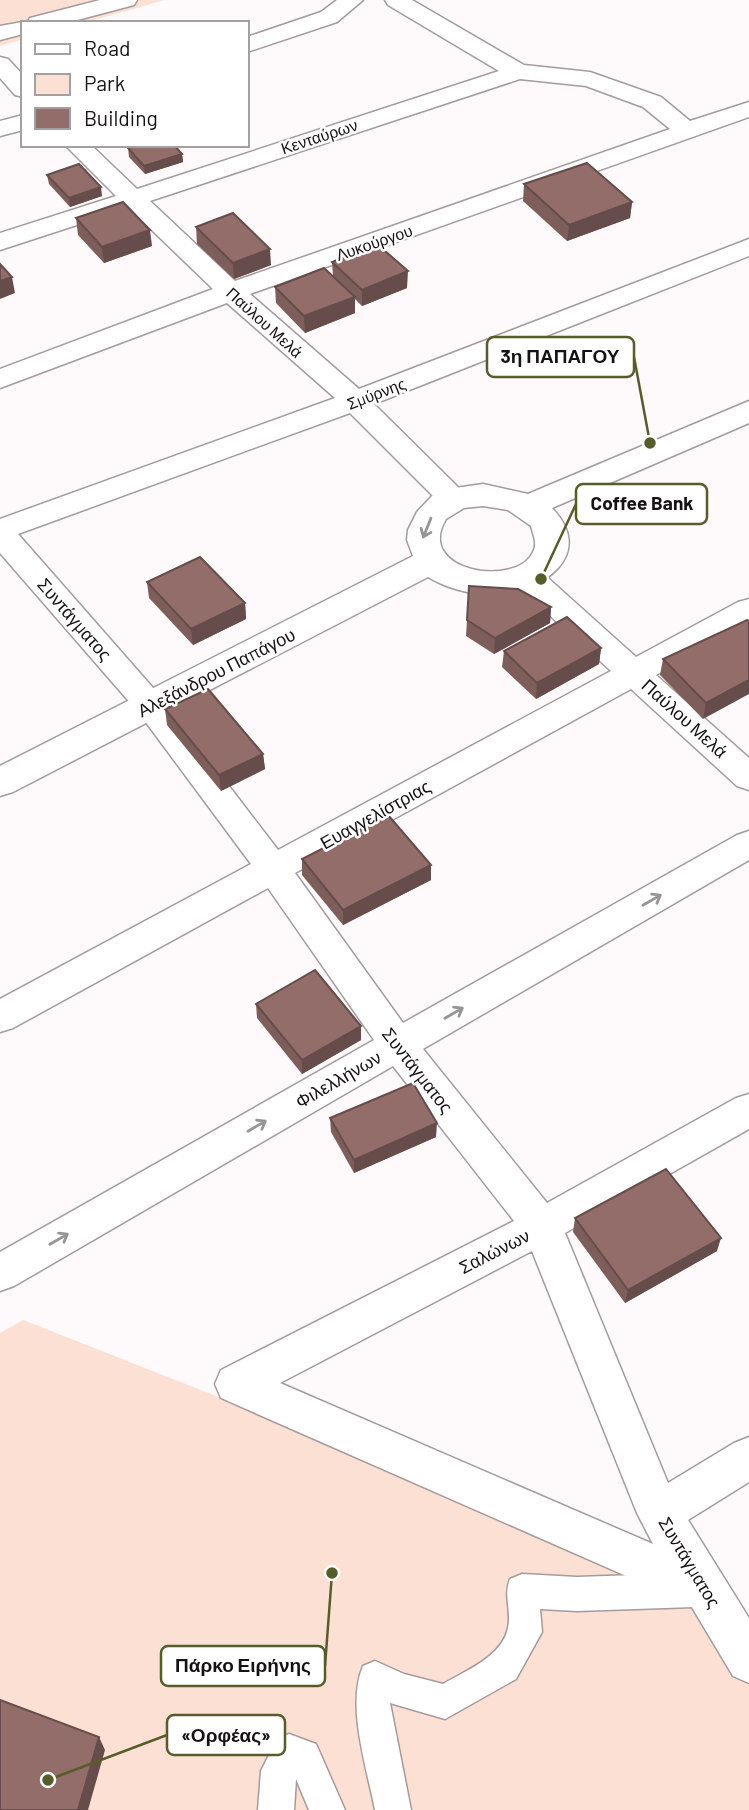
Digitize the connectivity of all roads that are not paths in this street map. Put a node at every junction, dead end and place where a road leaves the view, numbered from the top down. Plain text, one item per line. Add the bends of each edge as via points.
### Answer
1 (126, 0) edge
2 (352, 0) edge
3 (396, 0) edge
4 (46, 21) edge
5 (21, 28) edge
6 (0, 33) edge
7 (248, 45) edge
8 (0, 64) edge
9 (518, 72) junction
10 (21, 88) edge
11 (749, 109) edge
12 (21, 123) edge
13 (0, 129) edge
14 (687, 131) junction
15 (79, 147) edge
16 (133, 197) junction
17 (0, 242) edge
18 (749, 247) edge
19 (231, 292) junction
20 (0, 379) edge
21 (355, 401) junction
22 (749, 411) edge
23 (453, 499) junction
24 (528, 506) junction
25 (0, 531) edge
26 (431, 561) junction
27 (527, 577) junction
28 (749, 610) edge
29 (635, 672) junction
30 (150, 705) junction
31 (749, 777) edge
32 (0, 782) edge
33 (749, 844) edge
34 (274, 870) junction
35 (0, 1017) edge
36 (398, 1045) junction
37 (749, 1110) edge
38 (542, 1226) junction
39 (0, 1273) edge
40 (749, 1458) edge
41 (659, 1513) junction
42 (706, 1590) junction
43 (749, 1660) edge
44 (276, 1810) edge
45 (327, 1810) edge
46 (393, 1810) edge

1 - 4 street
2 - 7 street via 329,17
3 - 9 street
5 - 6 street
8 - 10 street
9 - 14 street via 590,79 652,102
9 - 16 street, Κενταύρων
11 - 14 street, Λυκούργου
12 - 13 street
14 - 19 street, Λυκούργου
15 - 16 street, Παύλου Μελά
16 - 17 street, Κενταύρων
16 - 19 street, Παύλου Μελά
18 - 21 street, Σμύρνης
19 - 20 street, Λυκούργου
19 - 21 street, Παύλου Μελά
21 - 23 street, Παύλου Μελά
21 - 25 street, Σμύρνης
22 - 24 street
23 - 24 street via 497,496
23 -> 26 street via 426,523 422,536
24 - 27 street via 547,522 553,542 547,561
25 - 30 street, Συντάγματος
26 - 27 street via 464,581 507,583
26 - 30 street, Αλεξάνδρου Παπάγου
27 - 29 street, Παύλου Μελά
28 - 29 street, Ευαγγελίστριας
29 - 31 street, Παύλου Μελά
29 - 34 street, Ευαγγελίστριας
30 - 32 street, Αλεξάνδρου Παπάγου
30 - 34 street, Συντάγματος
36 -> 33 street, Φιλελλήνων
34 - 35 street, Ευαγγελίστριας
34 - 36 street, Συντάγματος
36 - 38 street, Συντάγματος
39 -> 36 street, Φιλελλήνων
37 - 38 street, Σαλώνων
38 - 41 street, Συντάγματος
38 - 42 street, Σαλώνων via 236,1384
40 - 41 street
41 - 42 street, Συντάγματος
42 - 43 street, Συντάγματος
42 - 46 street via 522,1591 525,1632 504,1667 445,1702 375,1678 373,1705
44 - 45 street via 279,1771 289,1751 304,1756

